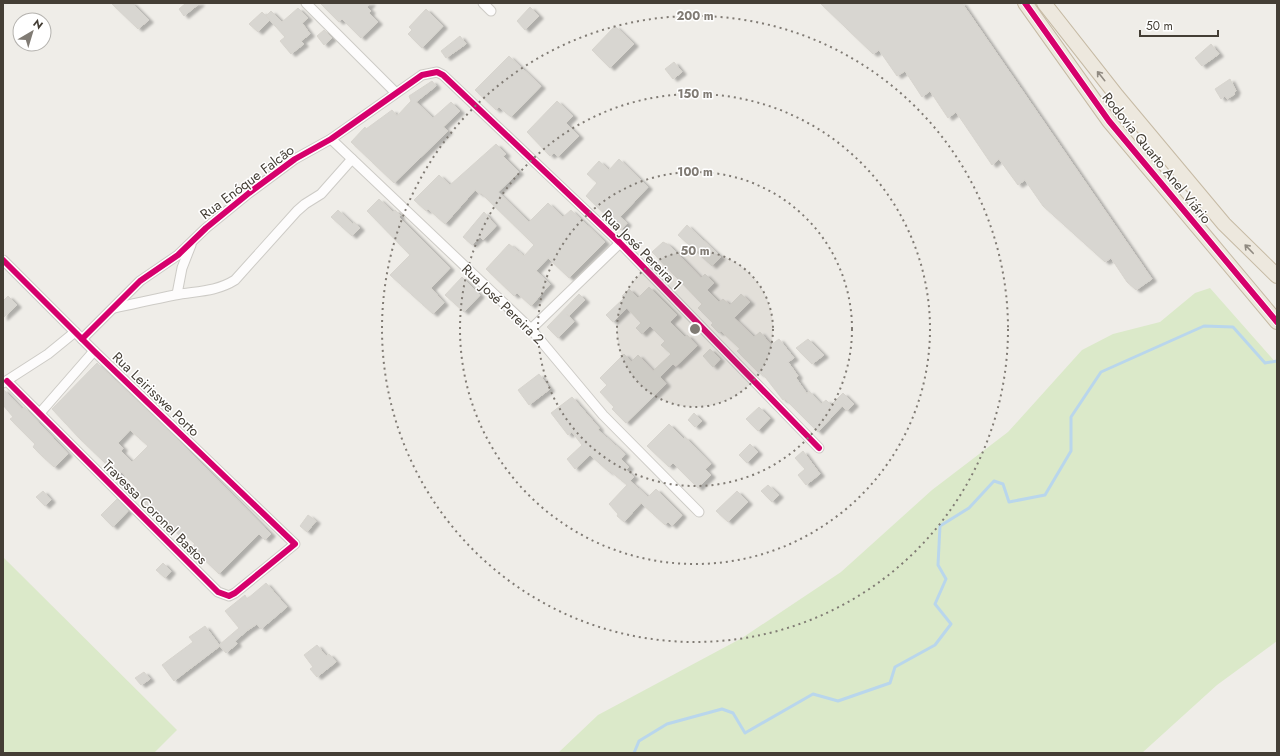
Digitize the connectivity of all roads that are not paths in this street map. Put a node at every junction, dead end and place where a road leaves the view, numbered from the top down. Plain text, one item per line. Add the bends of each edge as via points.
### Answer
1 (306, 3) edge
2 (483, 3) edge
3 (1025, 3) edge
4 (1044, 3) edge
5 (491, 11) dead end
6 (443, 75) joint
7 (395, 92) junction
8 (331, 139) junction
9 (352, 159) junction
10 (194, 240) junction
11 (620, 243) junction
12 (3, 260) edge
13 (1277, 276) edge
14 (177, 294) junction
15 (114, 308) junction
16 (1277, 322) edge
17 (531, 329) junction
18 (79, 335) junction
19 (94, 351) junction
20 (5, 382) edge
21 (40, 412) junction
22 (819, 448) dead end
23 (699, 512) dead end
24 (295, 544) joint

1 - 7 street
2 - 5 street
3 - 16 highway, Rodovia Quarto Anel Viário via 1109,122
13 -> 4 highway, Rodovia Quarto Anel Viário via 1224,224 1117,96
6 - 7 street, Rua Enóque Falcão via 437,72 422,75
6 - 11 street, Rua José Pereira 1
7 - 8 street, Rua Enóque Falcão
8 - 9 street, Rua José Pereira 2
8 - 10 street, Rua Enóque Falcão via 295,159
9 - 14 street via 321,194 297,211 235,280 215,289
9 - 17 street, Rua José Pereira 2
10 - 14 street via 182,268
10 - 15 street, Rua Enóque Falcão via 171,260 140,281
11 - 17 street
11 - 22 street, Rua José Pereira 1
12 - 18 street, Rua Leirisswe Porto
14 - 15 street
15 - 18 street, Rua Enóque Falcão
17 - 23 street, Rua José Pereira 2 via 603,415
18 - 19 street, Rua Leirisswe Porto
18 - 20 street, Rua Enóque Falcão
19 - 21 street
19 - 24 street, Rua Leirisswe Porto
20 - 21 street, Travessa Coronel Bastos
21 - 24 street, Travessa Coronel Bastos via 218,592 229,596 235,593

